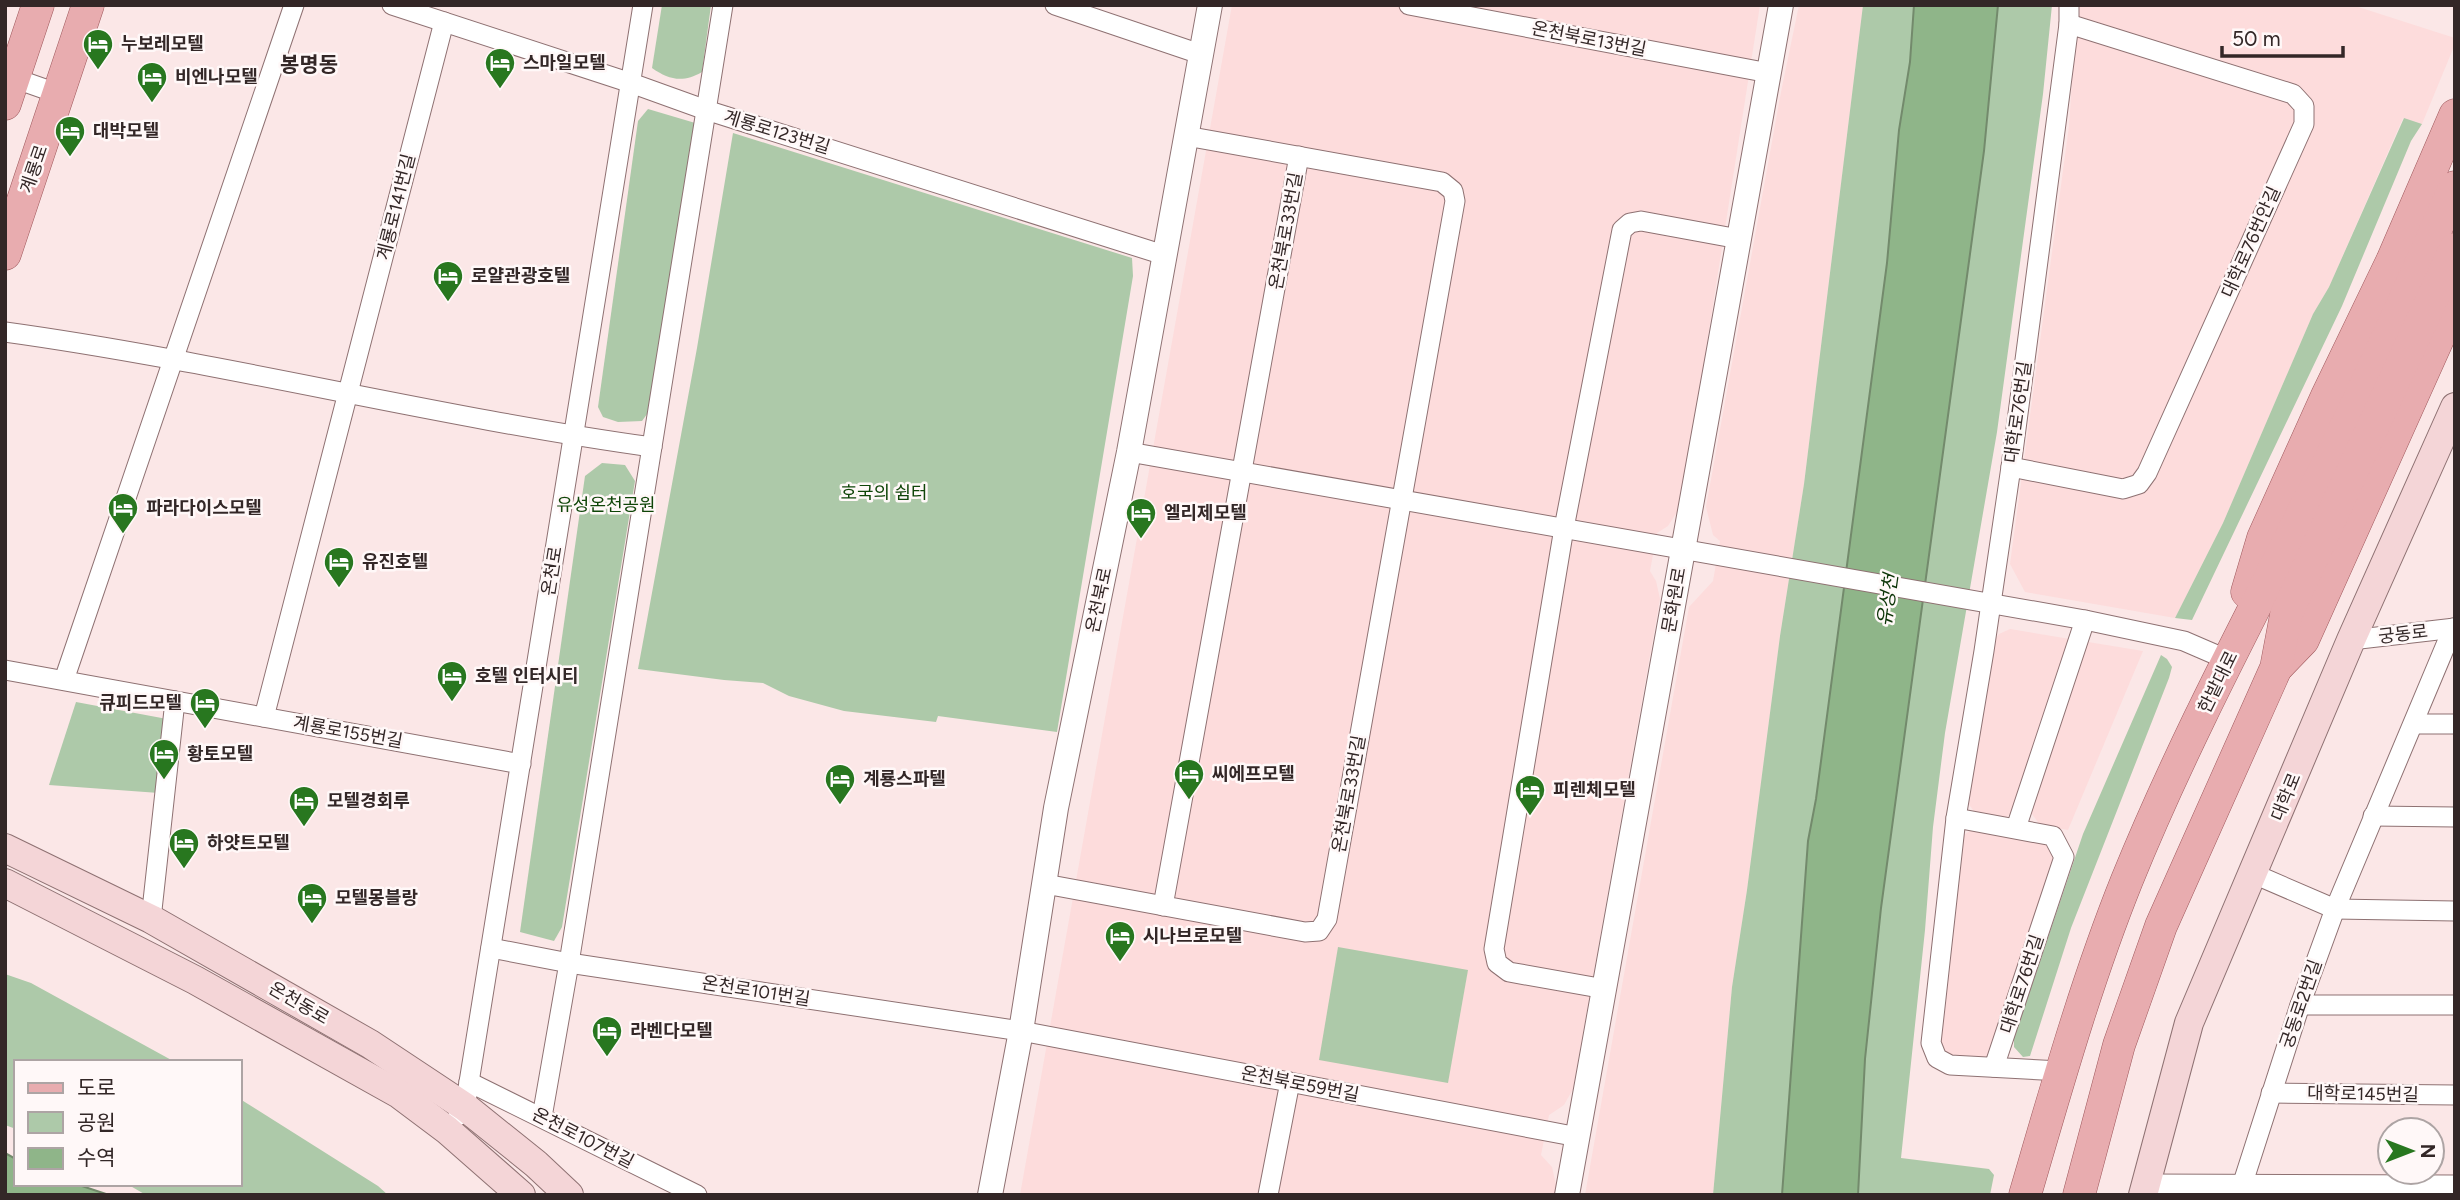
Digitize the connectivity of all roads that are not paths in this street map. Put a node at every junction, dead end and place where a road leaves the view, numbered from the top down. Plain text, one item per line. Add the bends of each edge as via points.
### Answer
1 (38, 5) edge
2 (88, 5) edge
3 (294, 5) edge
4 (392, 5) edge
5 (643, 5) edge
6 (723, 5) edge
7 (1055, 5) edge
8 (1210, 5) edge
9 (1409, 5) edge
10 (1781, 5) edge
11 (2069, 15) edge
12 (444, 22) junction
13 (1200, 54) junction
14 (1769, 73) junction
15 (631, 83) junction
16 (8, 86) edge
17 (59, 94) junction
18 (706, 110) junction
19 (2455, 115) edge
20 (1186, 136) junction
21 (1299, 156) junction
22 (2455, 187) edge
23 (1739, 239) junction
24 (2455, 249) edge
25 (5, 254) edge
26 (1164, 254) junction
27 (2455, 301) edge
28 (5, 332) edge
29 (173, 359) junction
30 (348, 393) junction
31 (2455, 407) edge
32 (574, 436) junction
33 (652, 447) junction
34 (1129, 452) junction
35 (2011, 467) junction
36 (1241, 471) junction
37 (1402, 499) junction
38 (1564, 528) junction
39 (1682, 551) junction
40 (1991, 603) junction
41 (2085, 620) junction
42 (2454, 628) edge
43 (2351, 640) junction
44 (2228, 660) junction
45 (2276, 668) junction
46 (5, 670) edge
47 (64, 680) junction
48 (175, 701) junction
49 (264, 717) junction
50 (2414, 724) junction
51 (2455, 724) edge
52 (521, 764) junction
53 (2372, 816) junction
54 (2455, 817) edge
55 (1956, 818) junction
56 (2016, 828) junction
57 (5, 848) edge
58 (2254, 874) junction
59 (5, 883) edge
60 (1045, 884) junction
61 (1163, 906) junction
62 (2335, 909) junction
63 (2455, 911) edge
64 (151, 919) junction
65 (491, 948) junction
66 (569, 963) junction
67 (1605, 989) junction
68 (2300, 1005) junction
69 (2455, 1005) edge
70 (1021, 1031) junction
71 (1994, 1067) junction
72 (2061, 1071) junction
73 (1290, 1082) junction
74 (2272, 1093) junction
75 (467, 1094) junction
76 (2455, 1095) edge
77 (542, 1117) junction
78 (447, 1130) junction
79 (1578, 1137) junction
80 (2455, 1185) edge
81 (2144, 1189) edge
82 (2240, 1190) edge
83 (521, 1195) edge
84 (569, 1195) edge
85 (697, 1195) edge
86 (990, 1195) edge
87 (1268, 1195) edge
88 (1567, 1195) edge
89 (2025, 1195) edge
90 (2080, 1195) edge

1 - 16 main road
2 - 17 main road, 계룡로
3 - 29 street
4 - 12 street, 계룡로123번길
5 - 15 street, 온천로
6 - 18 street
7 - 13 street
8 - 13 street, 온천북로
9 - 14 street, 온천북로13번길
10 - 14 street, 문화원로
11 - 35 street, 대학로76번길
11 - 35 street, 대학로76번안길 via 2293,94 2304,106 2304,124 2139,484 2123,489
12 - 15 street, 계룡로123번길
12 - 30 street, 계룡로141번길
13 - 20 street, 온천북로
14 - 23 street, 문화원로
15 - 18 street, 계룡로123번길
15 - 32 street, 온천로
16 - 17 street
17 - 25 main road, 계룡로
18 - 26 street, 계룡로123번길
18 - 33 street
19 - 44 main road via 2263,538
20 - 21 street, 온천북로33번길
20 - 26 street, 온천북로
21 - 36 street, 온천북로33번길
21 - 37 street, 온천북로33번길 via 1442,182 1453,191 1455,201
22 - 44 main road, 한밭대로 via 2330,459
23 - 38 street via 1641,221 1622,230
23 - 39 street, 문화원로
24 - 45 main road via 2286,615
26 - 34 street, 온천북로
27 - 45 main road via 2303,640
28 - 29 street
29 - 30 street
29 - 47 street
30 - 32 street
30 - 49 street, 계룡로141번길
31 - 43 main road, 대학로
32 - 33 street
32 - 52 street, 온천로
33 - 66 street
34 - 36 street
34 - 60 street, 온천북로 via 1056,808
35 - 40 street, 대학로76번길
36 - 37 street
36 - 61 street, 온천북로33번길
37 - 38 street
37 - 61 street, 온천북로33번길 via 1327,919 1319,931 1305,932
38 - 39 street
38 - 67 street via 1494,949 1497,964 1509,972
39 - 40 street
39 - 67 street, 문화원로
40 - 41 street
40 - 55 street, 대학로76번길
41 - 44 street via 2184,641
41 - 56 street
42 - 43 street, 궁동로
42 - 50 street, 궁동로2번길
43 - 58 main road, 대학로
44 - 72 main road, 한밭대로 via 2127,881
45 - 90 main road via 2161,926 2119,1045
46 - 47 street, 계룡로155번길
47 - 48 street, 계룡로155번길
48 - 49 street, 계룡로155번길
48 - 64 street
49 - 52 street, 계룡로155번길
50 - 51 street
50 - 53 street, 궁동로2번길
52 - 65 street, 온천로
53 - 54 street
53 - 62 street, 궁동로2번길
55 - 56 street, 대학로76번길
55 - 71 street, 대학로76번길 via 1931,1043 1937,1058 1950,1065
56 - 71 street, 대학로76번길 via 2053,836 2064,857
57 - 64 main road, 온천동로
58 - 62 street
58 - 81 main road, 대학로 via 2189,1023
59 - 78 main road, 온천동로 via 296,1035 399,1094
60 - 61 street, 온천북로33번길
60 - 70 street, 온천북로
62 - 63 street
62 - 68 street, 궁동로2번길
64 - 75 main road, 온천동로
65 - 66 street, 온천로101번길
65 - 75 street, 온천로
66 - 70 street, 온천로101번길
66 - 77 street
67 - 79 street, 문화원로
68 - 69 street
68 - 74 street, 궁동로2번길
70 - 73 street, 온천북로59번길
70 - 86 street, 온천북로
71 - 72 street, 대학로76번길
72 - 89 main road, 한밭대로
73 - 79 street, 온천북로59번길
73 - 87 street
74 - 76 street, 대학로145번길
74 - 82 street, 궁동로2번길
75 - 77 street, 온천로107번길
75 - 78 street, 온천로
75 - 84 main road, 온천동로
77 - 85 street, 온천로107번길
78 - 83 main road, 온천동로
79 - 88 street, 문화원로
80 - 82 street
81 - 82 street

